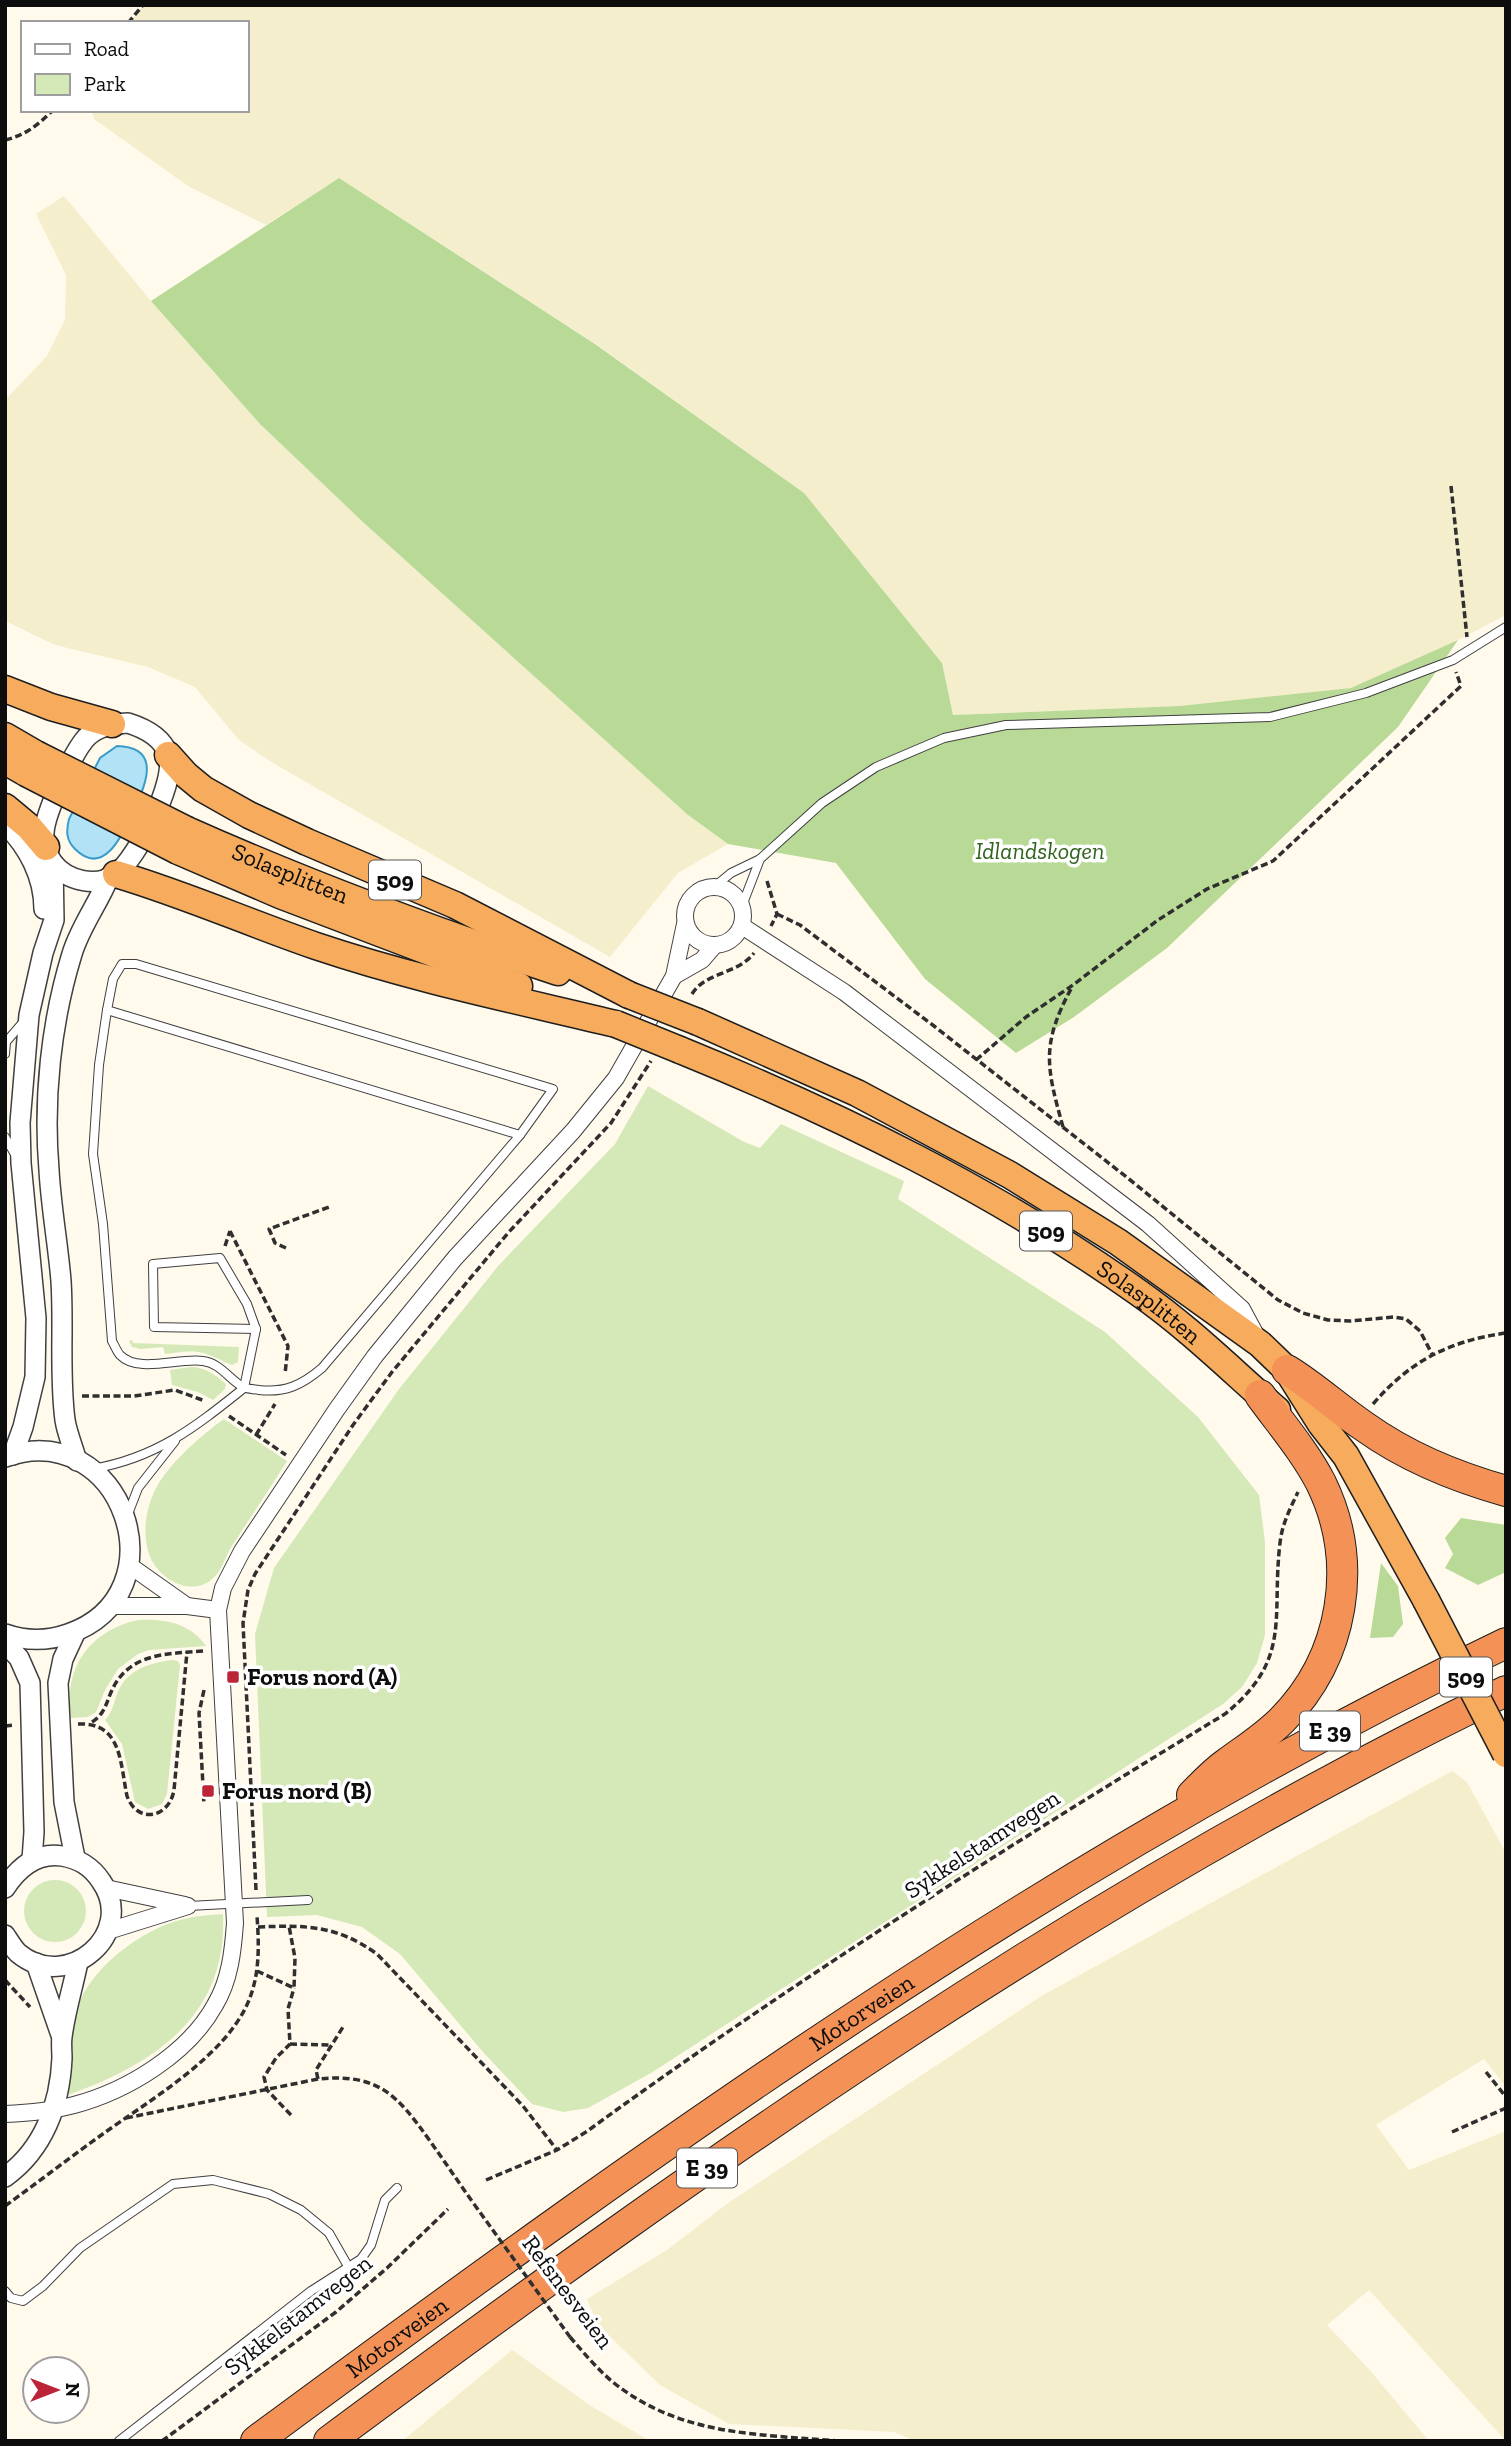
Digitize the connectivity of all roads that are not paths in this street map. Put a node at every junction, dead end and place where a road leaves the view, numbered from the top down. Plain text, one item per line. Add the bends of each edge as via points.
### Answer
1 (1506, 627) edge
2 (5, 689) edge
3 (112, 724) junction
4 (5, 736) edge
5 (169, 755) junction
6 (23, 762) edge
7 (5, 807) edge
8 (5, 824) edge
9 (183, 841) junction
10 (49, 855) junction
11 (760, 859) junction
12 (112, 876) junction
13 (714, 887) junction
14 (742, 906) junction
15 (685, 924) junction
16 (742, 926) junction
17 (714, 946) junction
18 (43, 953) junction
19 (674, 976) junction
20 (629, 995) junction
21 (107, 1010) junction
22 (29, 1015) junction
23 (616, 1024) junction
24 (5, 1054) edge
25 (520, 1135) junction
26 (5, 1137) edge
27 (21, 1163) junction
28 (256, 1329) junction
29 (1260, 1344) junction
30 (1287, 1370) junction
31 (244, 1388) junction
32 (1260, 1395) junction
33 (177, 1439) junction
34 (9, 1456) edge
35 (84, 1465) junction
36 (1506, 1491) edge
37 (126, 1517) junction
38 (1383, 1524) junction
39 (129, 1565) junction
40 (109, 1606) junction
41 (187, 1606) junction
42 (218, 1609) junction
43 (76, 1631) junction
44 (5, 1634) edge
45 (5, 1643) edge
46 (1506, 1643) edge
47 (1502, 1693) edge
48 (1506, 1754) edge
49 (1158, 1827) junction
50 (75, 1858) junction
51 (32, 1860) junction
52 (5, 1888) edge
53 (106, 1888) junction
54 (308, 1900) dead end
55 (234, 1903) junction
56 (188, 1906) junction
57 (108, 1931) junction
58 (5, 1936) edge
59 (78, 1962) junction
60 (36, 1963) junction
61 (62, 2037) junction
62 (53, 2110) junction
63 (5, 2114) edge
64 (5, 2177) edge
65 (397, 2188) dead end
66 (349, 2268) junction
67 (5, 2291) edge
68 (119, 2441) edge
69 (256, 2441) edge
70 (329, 2441) edge

1 - 11 lane via 1469,652 1366,693 1270,717 1006,726 944,738 876,768 822,803
2 - 3 highway
3 - 5 street via 144,728
3 - 10 street via 80,745 47,813 43,836
4 - 6 highway, Solasplitten / 509
5 - 12 street via 165,791 136,850
5 - 20 highway, 509 via 186,775 223,801 455,905
6 - 9 highway, Solasplitten / 509, bridge
7 - 10 highway via 29,827
8 - 18 street via 30,855 39,878 44,902
9 - 20 highway, Solasplitten / 509
9 - 23 highway, Solasplitten / 509 via 280,895
10 - 12 street via 66,875 82,881
10 - 18 street via 54,920
11 - 13 lane
11 - 14 lane
12 - 23 highway, 509 via 184,896 366,961
12 - 35 street via 72,951 50,1072 48,1167 61,1280 65,1423
13 - 14 street via 731,892
13 - 15 street via 695,894 688,903
14 - 16 street
15 - 17 street via 699,942
15 - 19 street
16 - 17 street via 732,940
16 - 29 street via 844,992 1148,1224 1242,1309
17 - 19 street via 702,960
18 - 22 street
19 - 42 street via 597,1104 455,1258 337,1409 242,1551
20 - 29 highway, Solasplitten / 509, bridge via 693,1011 911,1121 1069,1209
21 - 25 lane
21 - 25 lane via 113,979 122,964 136,964 553,1089
21 - 31 lane via 93,1154 112,1341 121,1356 136,1365 208,1361
22 - 24 lane via 6,1042
22 - 27 street
23 - 32 highway, Solasplitten / 509, bridge via 667,1052 775,1089 950,1175 1140,1293
25 - 31 lane via 322,1368 283,1391
26 - 27 lane
27 - 34 street via 33,1281 35,1377 30,1404
28 - 28 lane via 220,1258 153,1264 154,1327
28 - 31 lane
29 - 30 highway, Solasplitten / 509
30 - 36 highway via 1389,1443 1443,1470
30 - 38 highway, Solasplitten / 509 via 1346,1456
31 - 33 lane
32 - 38 highway, Solasplitten / 509 via 1308,1437
32 - 49 highway, E 39 via 1315,1473 1330,1506 1341,1550 1342,1596 1337,1623 1320,1668 1295,1705
33 - 35 lane via 122,1464
33 - 37 lane via 138,1488
34 - 35 street via 46,1452
35 - 37 street via 107,1482
37 - 39 street
38 - 48 highway, Solasplitten / 509, bridge
39 - 40 street
39 - 41 street
40 - 41 street
40 - 43 street
41 - 42 street
42 - 55 street
43 - 44 street via 43,1639
43 - 50 street via 58,1682 64,1802
45 - 51 street via 19,1658 30,1682
46 - 49 highway, Motorveien / E 39 via 1328,1732
47 - 70 highway, Motorveien / E 39 via 1221,1840 994,1976 675,2190
49 - 69 highway, Motorveien / E 39 via 760,2080
50 - 51 street via 53,1855
50 - 53 street via 93,1870
51 - 52 street via 14,1873
53 - 56 street
53 - 57 street via 111,1909
54 - 55 lane
55 - 56 lane
55 - 62 street via 230,1964 205,2021 186,2042 135,2078 96,2097
56 - 57 street
57 - 59 street via 96,1950
58 - 60 street via 17,1952
59 - 60 street via 57,1967
59 - 61 street
60 - 61 street
61 - 62 street
62 - 63 street
62 - 64 street via 33,2150
65 - 66 lane via 380,2210 370,2245
66 - 67 lane via 329,2233 300,2210 269,2193 213,2180 173,2184 80,2248 23,2301
66 - 68 lane via 311,2291

